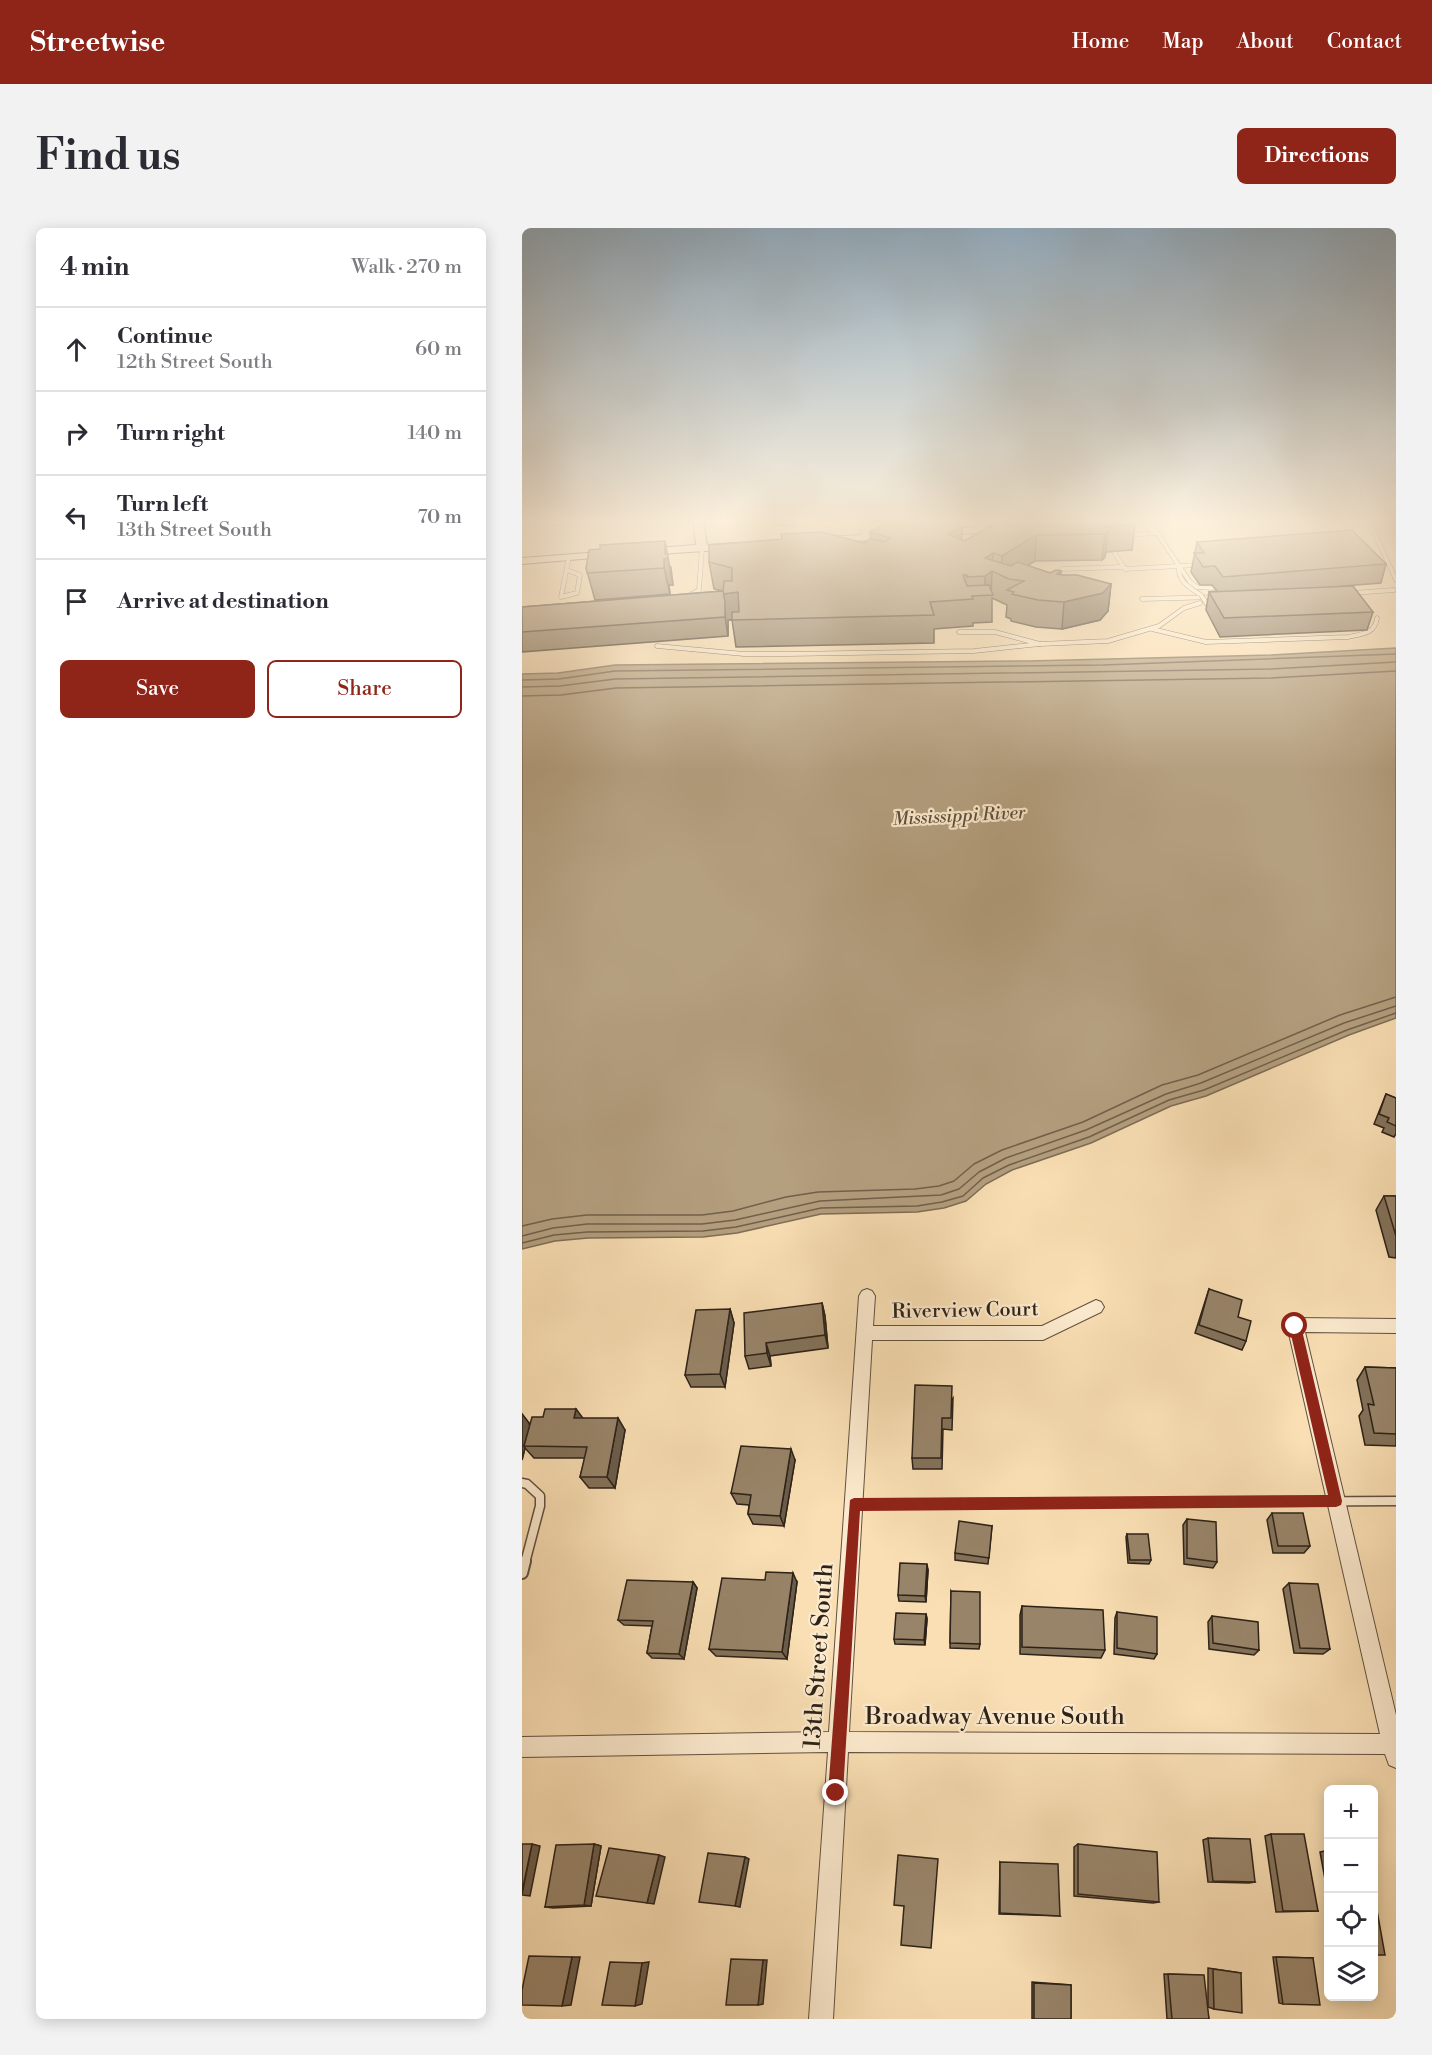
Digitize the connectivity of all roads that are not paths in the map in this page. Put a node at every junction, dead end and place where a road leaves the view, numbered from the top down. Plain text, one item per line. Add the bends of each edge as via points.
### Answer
1 (1198, 604) edge
2 (1207, 604) edge
3 (1215, 616) edge
4 (1377, 618) dead end
5 (1152, 629) junction
6 (959, 632) dead end
7 (1040, 644) junction
8 (657, 646) dead end
9 (867, 1296) dead end
10 (1096, 1307) dead end
11 (1396, 1326) edge
12 (865, 1333) junction
13 (522, 1483) edge
14 (1336, 1501) junction
15 (1396, 1501) edge
16 (854, 1504) junction
17 (522, 1573) edge
18 (839, 1742) junction
19 (522, 1747) edge
20 (1395, 1749) edge
21 (821, 2019) edge

1 - 5 lane
2 - 3 lane, bridge
4 - 5 lane via 1369,633 1315,639 1206,642
5 - 7 lane via 1108,641
6 - 7 lane via 995,632
7 - 8 lane via 974,651 788,654
9 - 12 street, 13th Street South
10 - 12 street, Riverview Court via 1043,1333
11 - 14 street via 1295,1326
12 - 16 street, 13th Street South
13 - 17 lane via 540,1496 540,1506
14 - 15 lane
14 - 16 lane
14 - 20 street
16 - 18 street, 13th Street South
18 - 19 street, Broadway Avenue South
18 - 20 street, Broadway Avenue South
18 - 21 street, 13th Street South

